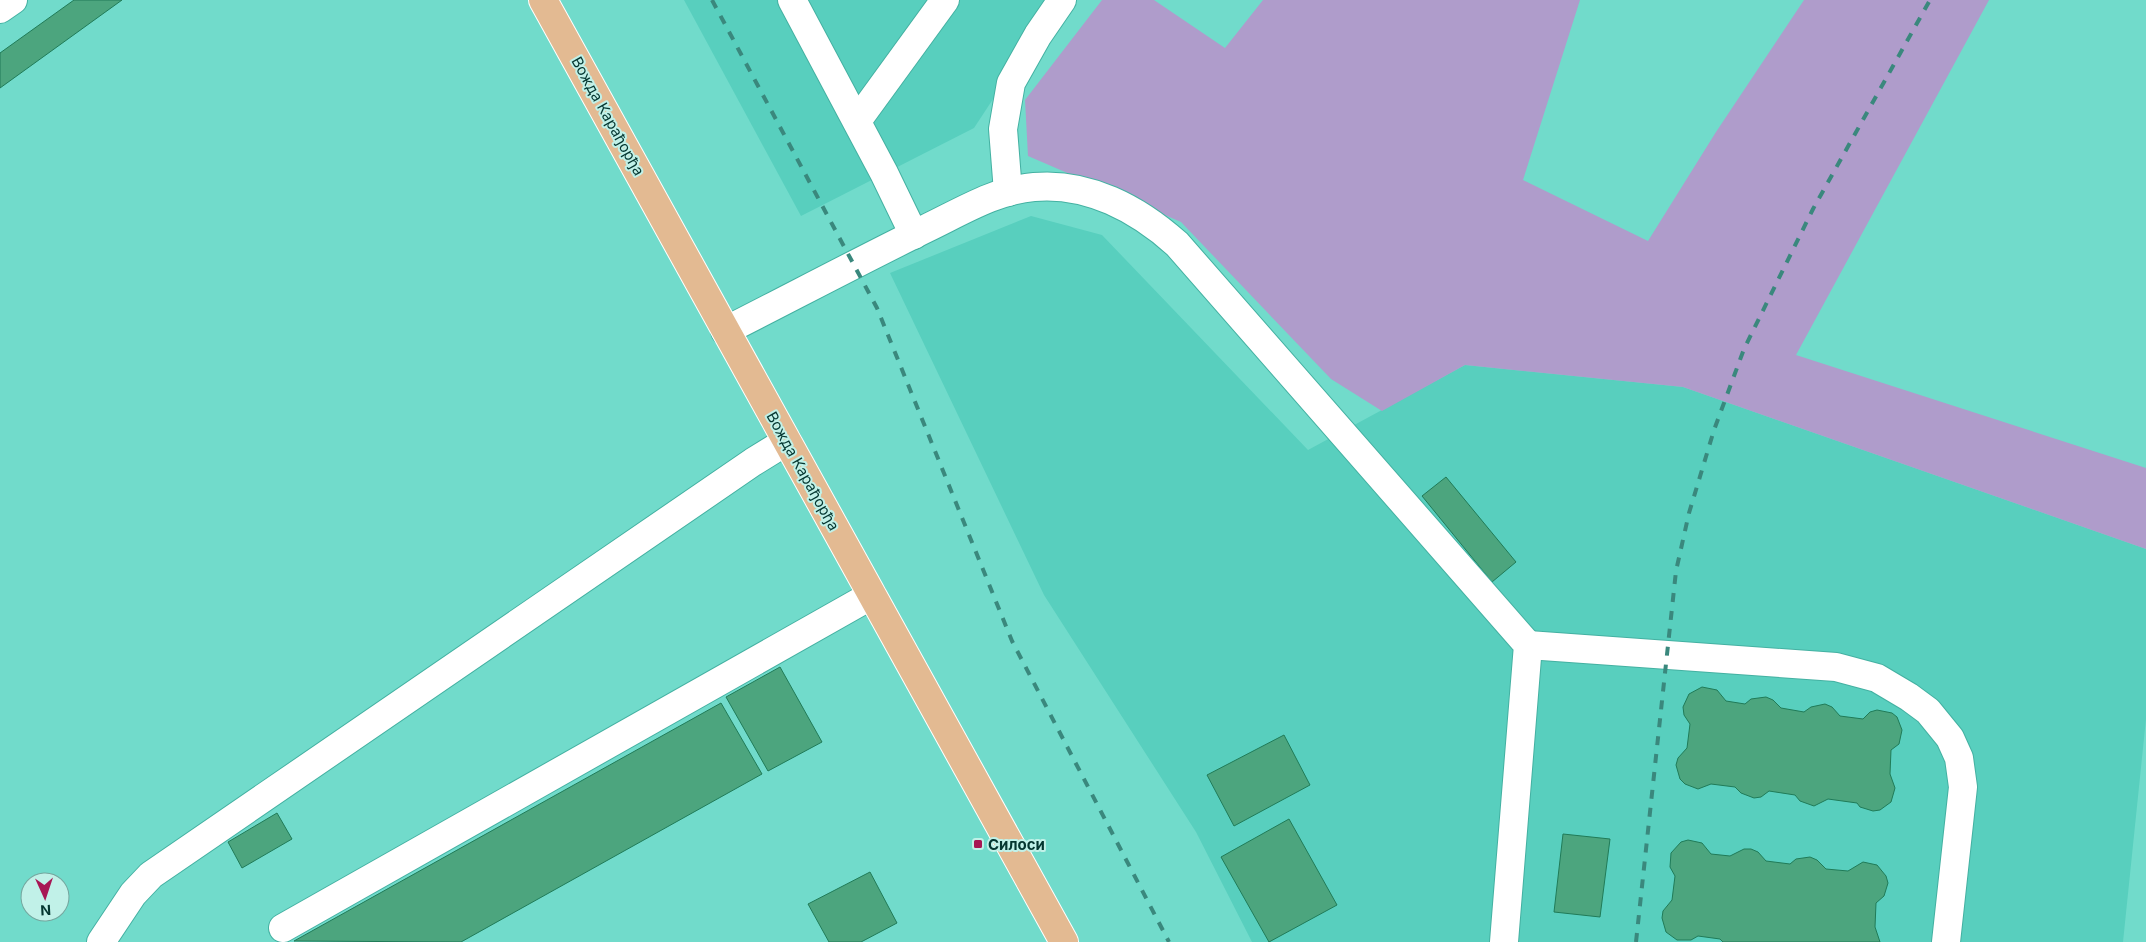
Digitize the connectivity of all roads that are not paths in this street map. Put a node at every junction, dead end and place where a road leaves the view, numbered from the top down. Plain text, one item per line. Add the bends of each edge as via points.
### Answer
1 (13, 0) edge
2 (543, 0) edge
3 (792, 0) edge
4 (945, 0) edge
5 (1062, 0) edge
6 (0, 9) edge
7 (857, 121) junction
8 (1008, 192) junction
9 (914, 234) junction
10 (726, 331) junction
11 (787, 441) junction
12 (872, 595) junction
13 (1528, 645) junction
14 (283, 928) dead end
15 (101, 942) edge
16 (1064, 942) edge
17 (1504, 942) edge
18 (1946, 942) edge

1 - 6 lane
2 - 10 main road, Вожда Карађорђа
3 - 7 lane
4 - 7 lane
5 - 8 lane via 1011,83 1003,129
7 - 9 lane
8 - 9 lane
8 - 13 lane via 1033,187 1082,190 1132,210 1156,224
9 - 10 lane
10 - 11 main road, Вожда Карађорђа
11 - 12 main road, Вожда Карађорђа
11 - 15 lane via 151,875 133,894
12 - 14 lane
12 - 16 main road, Вожда Карађорђа
13 - 17 lane
13 - 18 lane via 1836,667 1877,678 1910,697 1928,711 1950,738 1959,758 1963,787

